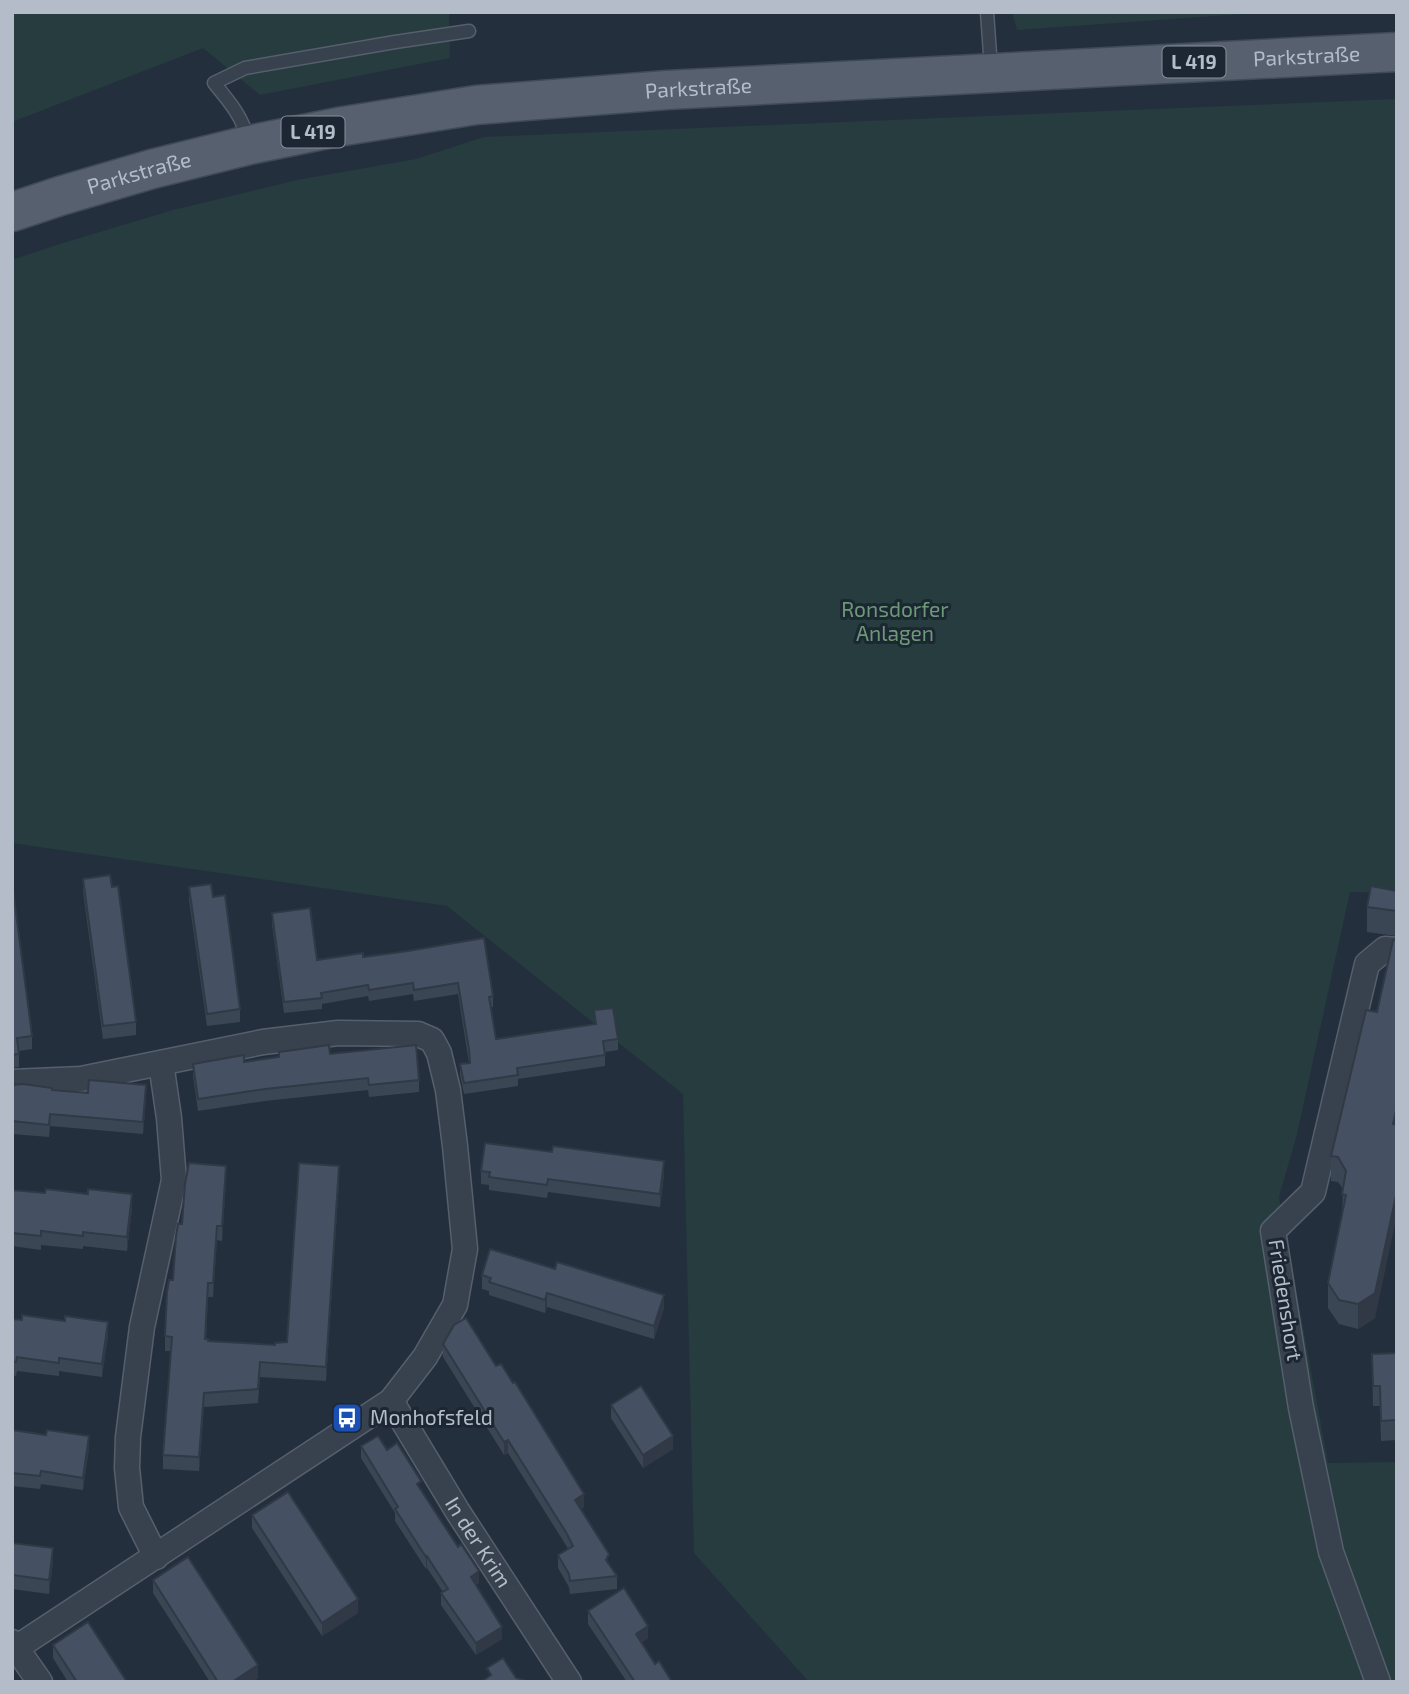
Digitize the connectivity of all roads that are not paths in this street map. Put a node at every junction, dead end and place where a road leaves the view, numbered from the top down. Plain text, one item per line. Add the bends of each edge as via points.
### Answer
1 (987, 12) edge
2 (469, 31) dead end
3 (1397, 52) edge
4 (992, 72) junction
5 (249, 145) junction
6 (12, 212) edge
7 (1397, 950) edge
8 (161, 1063) junction
9 (12, 1082) edge
10 (391, 1401) junction
11 (156, 1557) junction
12 (14, 1645) edge
13 (40, 1682) edge
14 (569, 1682) edge
15 (1378, 1682) edge

1 - 4 lane
2 - 5 lane via 245,68 214,83 240,118
3 - 4 main road, Parkstraße / L 419
4 - 5 main road, Parkstraße / L 419 via 476,106
5 - 6 main road, Parkstraße / L 419
7 - 15 street, Friedenshort via 1385,949 1367,964 1313,1192 1273,1231 1301,1408 1331,1552
8 - 9 street via 80,1079
8 - 10 street via 263,1042 338,1033 418,1034 432,1040 448,1090 465,1249 455,1305 425,1357
8 - 11 street via 174,1180 142,1327 127,1468 131,1507
10 - 11 street
10 - 14 street, In der Krim
11 - 12 street
12 - 13 street

